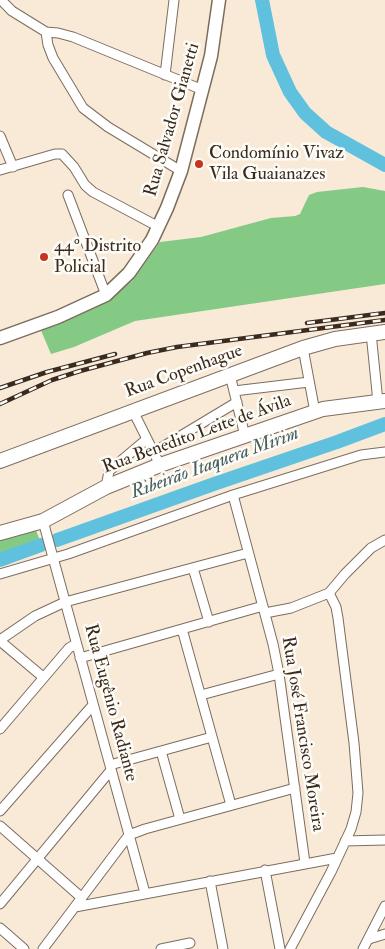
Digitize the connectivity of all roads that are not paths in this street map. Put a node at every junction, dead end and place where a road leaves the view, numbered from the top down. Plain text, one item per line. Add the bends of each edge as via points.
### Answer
1 (1, 0) edge
2 (174, 0) edge
3 (219, 0) edge
4 (46, 32) junction
5 (165, 75) junction
6 (203, 90) junction
7 (0, 136) edge
8 (13, 167) junction
9 (0, 170) edge
10 (181, 171) junction
11 (68, 195) dead end
12 (159, 227) junction
13 (106, 295) junction
14 (378, 332) edge
15 (0, 338) edge
16 (303, 348) junction
17 (230, 375) junction
18 (309, 382) junction
19 (234, 391) junction
20 (237, 402) junction
21 (382, 402) edge
22 (133, 411) junction
23 (316, 412) junction
24 (245, 436) junction
25 (147, 439) junction
26 (154, 452) junction
27 (385, 452) edge
28 (0, 462) edge
29 (160, 465) junction
30 (106, 488) junction
31 (233, 495) junction
32 (44, 527) junction
33 (0, 533) edge
34 (385, 540) edge
35 (248, 553) junction
36 (52, 556) junction
37 (193, 568) junction
38 (0, 574) edge
39 (329, 593) junction
40 (66, 602) junction
41 (264, 610) junction
42 (209, 622) junction
43 (182, 629) junction
44 (0, 640) edge
45 (76, 644) junction
46 (80, 658) junction
47 (280, 674) junction
48 (43, 677) junction
49 (201, 695) junction
50 (93, 704) junction
51 (0, 729) edge
52 (212, 737) junction
53 (161, 751) junction
54 (110, 768) junction
55 (295, 788) junction
56 (231, 805) junction
57 (0, 811) edge
58 (180, 819) junction
59 (0, 826) edge
60 (129, 835) junction
61 (385, 840) edge
62 (345, 841) junction
63 (37, 858) junction
64 (337, 858) junction
65 (305, 863) junction
66 (265, 870) junction
67 (210, 881) junction
68 (145, 893) junction
69 (82, 898) junction
70 (0, 904) edge
71 (385, 906) edge
72 (75, 907) junction
73 (0, 928) edge
74 (385, 934) edge
75 (368, 939) junction
76 (190, 943) dead end
77 (24, 949) edge
78 (43, 949) edge
79 (162, 949) edge
80 (224, 949) edge
81 (280, 949) edge
82 (290, 949) edge
83 (363, 949) edge

1 - 4 street via 12,11
2 - 5 street
3 - 6 main road, Rua Salvador Gianetti
4 - 5 street via 73,37
4 - 10 street via 53,58 83,108
5 - 6 street
6 - 10 main road, Rua Salvador Gianetti
7 - 8 street
8 - 9 street
8 - 12 street via 62,154 93,192
10 - 12 main road, Rua Salvador Gianetti
11 - 13 street
12 - 13 main road, Rua Salvador Gianetti via 129,273
13 - 15 main road, Rua Salvador Gianetti
14 - 16 main road, Rua Copenhague
14 - 21 street
16 - 17 main road, Rua Copenhague
16 - 18 street
17 - 19 street
17 - 22 main road, Rua Copenhague
18 - 19 street
18 - 23 street
19 - 20 street
20 - 24 street
20 - 26 street
21 - 23 main road, Rua Benedito Leite de Ávila
22 - 25 street
22 - 28 main road, Rua Copenhague
23 - 24 main road, Rua Benedito Leite de Ávila
24 - 29 main road, Rua Benedito Leite de Ávila
25 - 26 street
25 - 30 street via 108,471
26 - 29 street
27 - 31 street via 361,455
29 - 30 main road, Rua Benedito Leite de Ávila
30 - 32 main road, Rua Benedito Leite de Ávila
31 - 35 street, Rua José Francisco Moreira
31 - 36 street
32 - 33 main road, Rua Benedito Leite de Ávila
32 - 36 street, Rua Eugênio Radiante
34 - 39 street via 371,548
35 - 37 street
35 - 41 street, Rua José Francisco Moreira
36 - 38 street
36 - 40 street, Rua Eugênio Radiante
37 - 40 street
37 - 42 street
39 - 41 street via 291,608
39 - 62 street via 338,618 357,767 356,812
40 - 44 street via 35,616
40 - 45 street, Rua Eugênio Radiante
41 - 42 street
41 - 47 street, Rua José Francisco Moreira
42 - 43 street
43 - 46 street
43 - 49 street
44 - 48 street
45 - 46 street, Rua Eugênio Radiante
45 - 48 street
46 - 50 street, Rua Eugênio Radiante
47 - 49 street
47 - 55 street, Rua José Francisco Moreira
48 - 51 street
49 - 52 street
50 - 54 street, Rua Eugênio Radiante
50 - 57 street
52 - 53 street
52 - 56 street
53 - 54 street
53 - 58 street
54 - 60 street, Rua Eugênio Radiante
54 - 63 street
55 - 56 street
55 - 65 street, Rua José Francisco Moreira
56 - 58 street
58 - 60 street
59 - 63 street
60 - 68 street, Rua Eugênio Radiante
60 - 69 street
61 - 62 street
62 - 64 street
63 - 69 street
63 - 70 street
64 - 65 street
64 - 82 street
65 - 66 street
66 - 67 street
66 - 81 street
67 - 68 street
67 - 80 street
68 - 72 street
69 - 72 street
71 - 75 street
72 - 78 street
73 - 77 street
74 - 75 street
75 - 83 street
76 - 79 street

